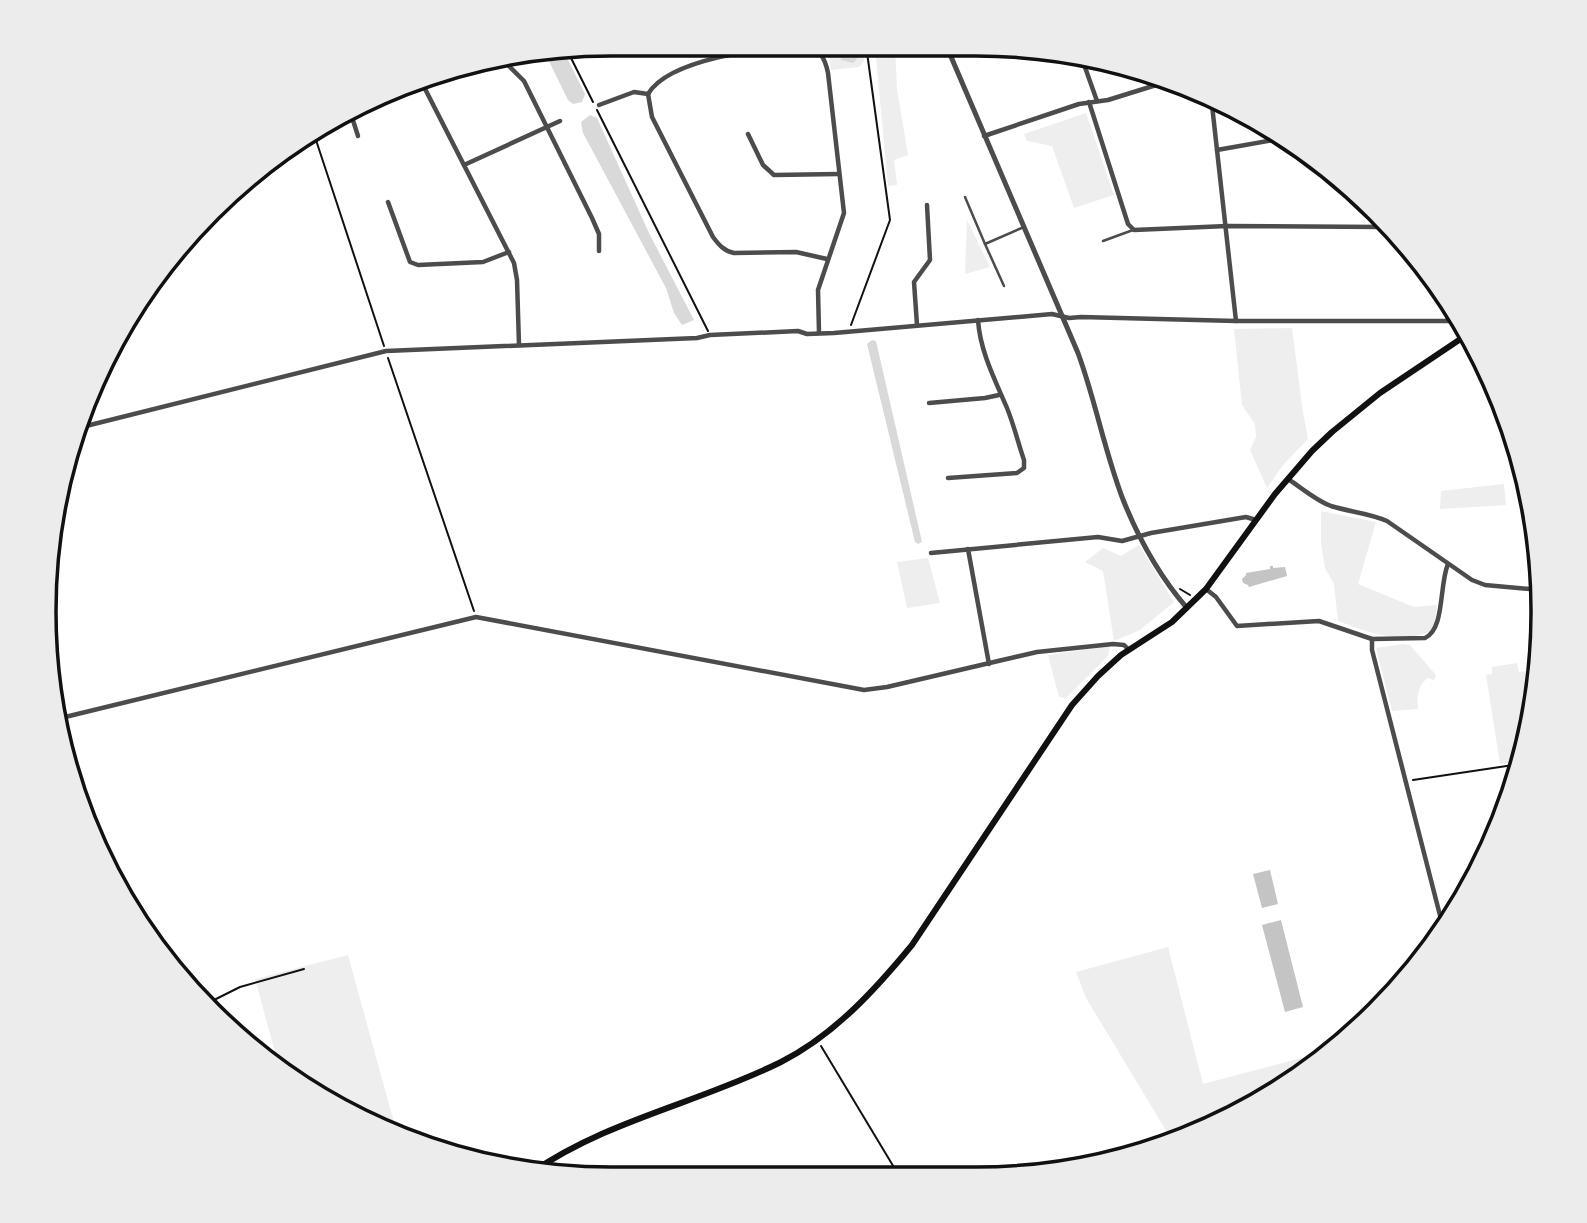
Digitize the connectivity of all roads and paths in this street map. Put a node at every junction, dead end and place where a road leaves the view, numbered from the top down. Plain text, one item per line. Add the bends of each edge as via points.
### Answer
1 (732, 56) edge
2 (823, 56) edge
3 (868, 56) edge
4 (951, 56) edge
5 (571, 57) edge
6 (509, 66) edge
7 (1085, 67) edge
8 (1155, 85) edge
9 (425, 88) edge
10 (648, 94) junction
11 (1097, 101) junction
12 (1089, 103) junction
13 (599, 105) dead end
14 (1212, 109) edge
15 (353, 120) edge
16 (560, 121) dead end
17 (546, 126) junction
18 (748, 134) dead end
19 (985, 135) junction
20 (358, 136) dead end
21 (316, 141) edge
22 (1269, 141) edge
23 (1217, 150) junction
24 (464, 165) junction
25 (839, 174) junction
26 (965, 197) dead end
27 (388, 202) dead end
28 (927, 205) dead end
29 (1227, 226) junction
30 (1376, 227) edge
31 (1024, 228) junction
32 (1134, 230) junction
33 (1103, 241) dead end
34 (985, 244) junction
35 (599, 251) dead end
36 (509, 252) junction
37 (827, 259) junction
38 (1004, 286) dead end
39 (1062, 316) junction
40 (978, 320) junction
41 (1448, 320) edge
42 (1236, 321) junction
43 (917, 325) junction
44 (851, 330) junction
45 (820, 333) junction
46 (710, 335) junction
47 (1460, 340) edge
48 (519, 345) junction
49 (386, 351) junction
50 (999, 395) junction
51 (929, 403) dead end
52 (88, 426) edge
53 (948, 478) dead end
54 (1288, 479) junction
55 (1257, 520) junction
56 (1140, 536) junction
57 (968, 549) junction
58 (931, 553) dead end
59 (1448, 565) junction
60 (1178, 588) dead end
61 (1206, 589) junction
62 (1530, 589) edge
63 (1196, 600) junction
64 (1187, 608) junction
65 (476, 617) junction
66 (1372, 639) junction
67 (1129, 650) junction
68 (989, 664) junction
69 (66, 717) edge
70 (1509, 766) edge
71 (1405, 782) junction
72 (1440, 915) edge
73 (304, 969) dead end
74 (215, 1000) edge
75 (816, 1040) junction
76 (546, 1163) edge
77 (894, 1167) edge

1 - 10 street via 708,60 659,81
2 - 25 street
3 - 44 path via 890,220
4 - 19 street
5 - 46 path
6 - 17 street via 524,80
7 - 11 street
8 - 11 street
9 - 24 street
10 - 13 street via 634,92
10 - 37 street via 652,117 719,246 734,253 796,252
11 - 12 street
12 - 19 street
12 - 32 street via 1128,225
14 - 23 street
15 - 20 street
16 - 17 street
17 - 24 street
17 - 35 street via 599,234
18 - 25 street via 763,165 774,175
19 - 31 street
21 - 49 path
22 - 23 street
23 - 29 street
24 - 36 street
25 - 37 street via 844,213
26 - 34 lane
27 - 36 street via 410,262 483,262
28 - 43 street via 930,260 914,282
29 - 30 street
29 - 32 street
29 - 42 street
31 - 34 lane
31 - 39 street
32 - 33 lane
34 - 38 lane
36 - 48 street via 516,271
37 - 45 street via 818,290
39 - 40 street
39 - 42 street
39 - 56 street via 1091,390 1124,502
40 - 43 street
40 - 50 street
41 - 42 street
43 - 44 street
44 - 45 street
45 - 46 street
46 - 48 street
47 - 54 main road via 1357,410
48 - 49 street
49 - 52 street
49 - 65 path
50 - 51 street
50 - 53 street via 1007,407 1024,468 1017,473
54 - 55 main road
54 - 59 street via 1333,507 1387,521
55 - 56 street via 1246,517
55 - 61 main road
56 - 57 street via 1122,541 1098,537
56 - 64 street
57 - 58 street
57 - 68 street
59 - 62 street via 1485,585
59 - 66 street via 1432,635
60 - 63 path
61 - 63 main road
61 - 66 street via 1237,625 1319,621
63 - 64 main road
64 - 67 main road
65 - 68 street via 854,689 876,689
65 - 69 street
66 - 71 street
67 - 68 street via 1113,643 1047,650
67 - 75 main road via 1072,705 912,945 858,1006
70 - 71 path
71 - 72 street
73 - 74 path via 240,987
75 - 76 main road via 747,1078 601,1133
75 - 77 path

